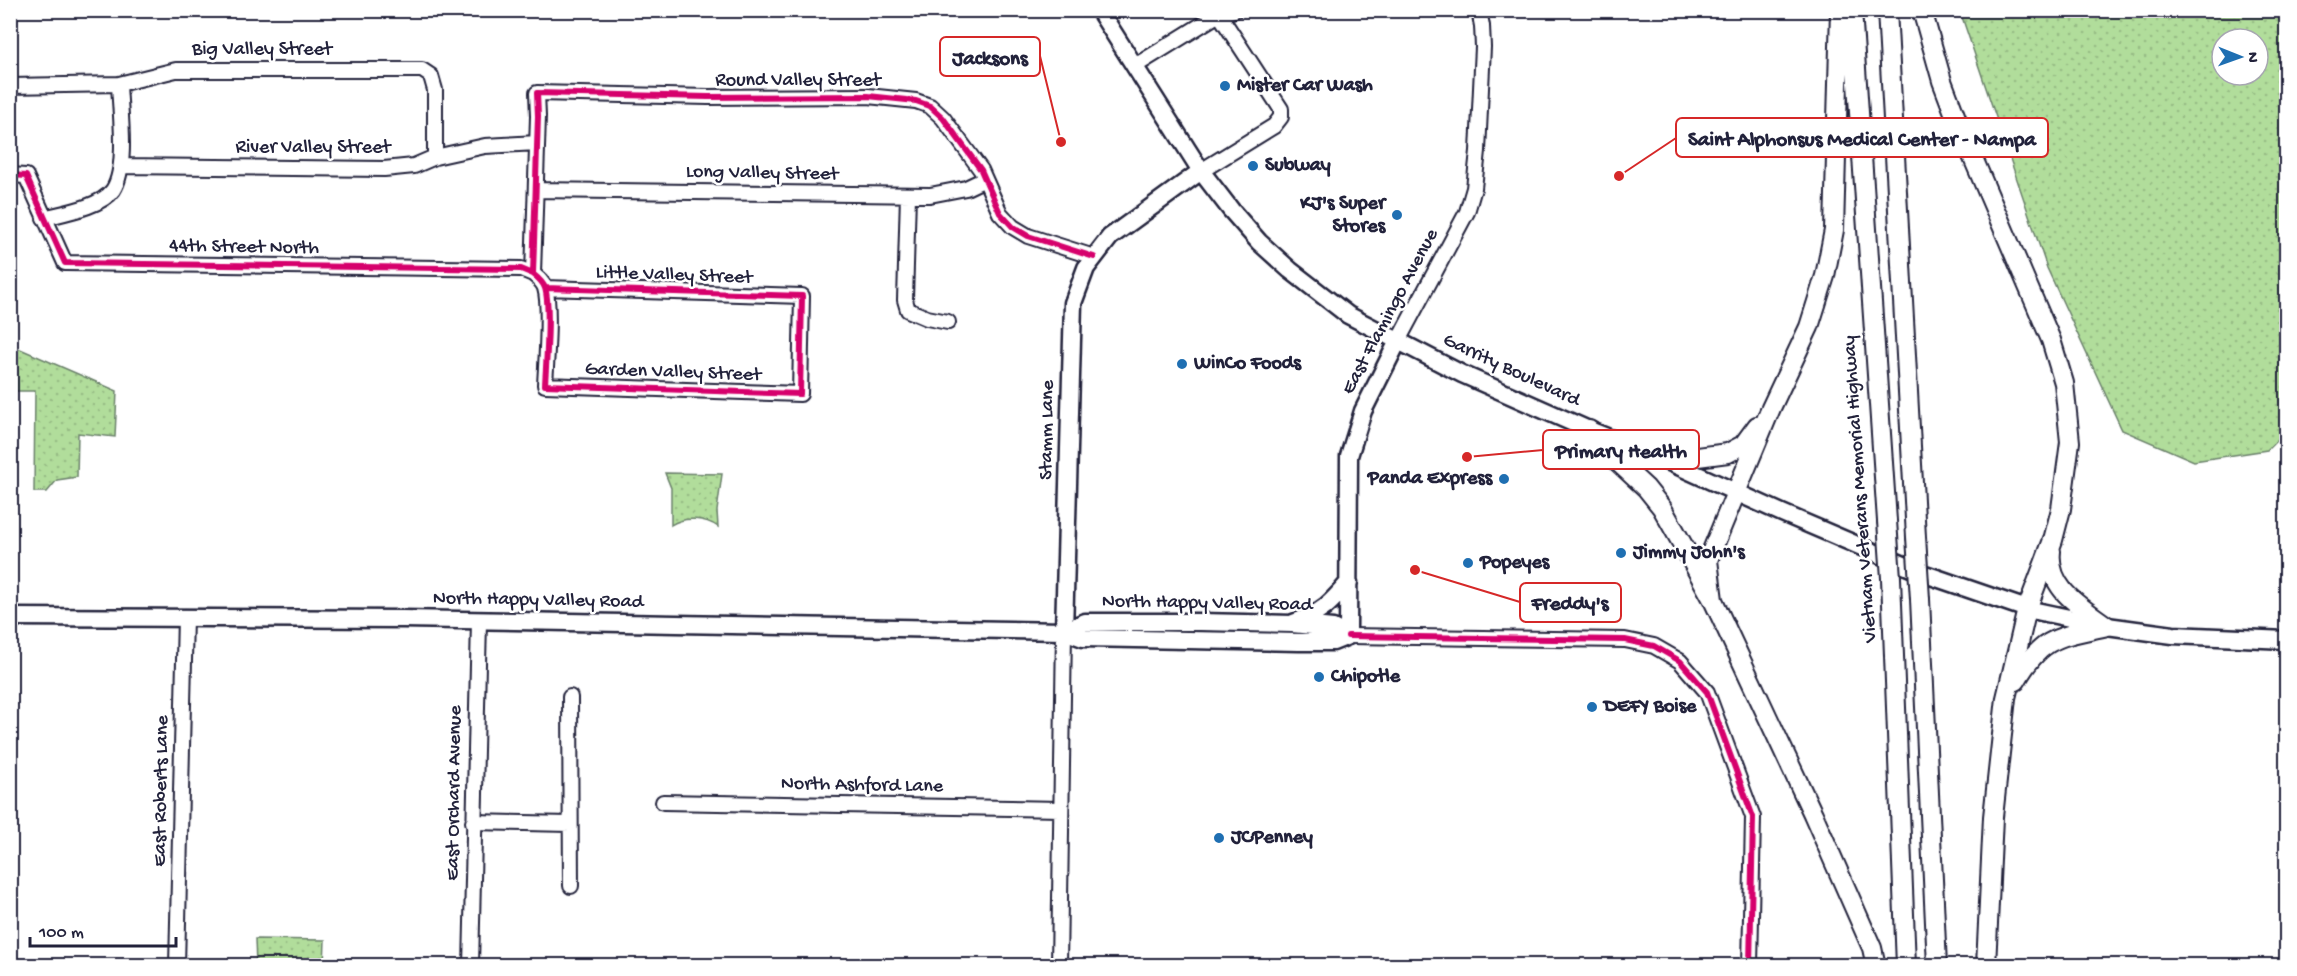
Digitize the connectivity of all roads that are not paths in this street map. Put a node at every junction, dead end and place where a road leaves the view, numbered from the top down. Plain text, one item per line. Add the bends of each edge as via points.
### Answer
1 (1098, 10) edge
2 (1234, 10) edge
3 (1479, 10) edge
4 (1840, 10) edge
5 (1852, 10) edge
6 (1887, 10) edge
7 (1922, 10) edge
8 (1219, 14) junction
9 (1135, 66) junction
10 (119, 84) junction
11 (10, 86) edge
12 (537, 143) junction
13 (435, 157) junction
14 (121, 166) junction
15 (1201, 171) junction
16 (10, 176) edge
17 (985, 179) junction
18 (536, 190) junction
19 (908, 195) junction
20 (44, 218) junction
21 (1094, 257) junction
22 (533, 274) junction
23 (545, 288) junction
24 (948, 322) dead end
25 (1398, 341) junction
26 (800, 394) joint
27 (1771, 408) junction
28 (1589, 430) junction
29 (1667, 461) junction
30 (1736, 493) junction
31 (2053, 540) junction
32 (1348, 582) junction
33 (1713, 600) junction
34 (2027, 609) junction
35 (10, 617) edge
36 (185, 617) junction
37 (478, 621) junction
38 (1292, 624) junction
39 (2107, 626) junction
40 (1064, 631) junction
41 (1348, 636) junction
42 (2286, 640) edge
43 (570, 697) dead end
44 (2006, 698) junction
45 (663, 802) dead end
46 (1061, 809) junction
47 (473, 822) junction
48 (570, 824) junction
49 (571, 886) dead end
50 (177, 966) edge
51 (471, 966) edge
52 (1059, 966) edge
53 (1750, 966) edge
54 (1876, 966) edge
55 (1906, 966) edge
56 (1936, 966) edge
57 (1986, 966) edge

1 - 9 main road, Garrity Boulevard
2 - 8 street
3 - 25 street, East Flamingo Avenue via 1483,46 1472,196
4 - 27 highway via 1834,230 1809,327
5 - 55 highway, Vietnam Veterans Memorial Highway, bridge via 1891,579
6 - 56 highway, bridge
7 - 31 highway via 1942,81 2035,302 2064,383 2070,442
8 - 9 street
8 - 15 street, Stamm Lane via 1281,109 1281,117 1274,126
9 - 15 main road, Garrity Boulevard
10 - 11 street, Big Valley Street
10 - 13 street, Big Valley Street via 176,70 422,69 431,76 435,90
10 - 14 street
12 - 13 street, River Valley Street via 485,146
12 - 17 street, Round Valley Street via 537,93 868,96 930,106 943,118
12 - 18 street
13 - 14 street, River Valley Street via 414,166 384,169
14 - 20 street via 112,191 99,201
15 - 21 main road, Stamm Lane via 1110,237
15 - 25 main road, Garrity Boulevard via 1258,242 1290,270 1348,315
16 - 20 street, 44th Street North via 26,176
17 - 19 street, Long Valley Street via 966,188
17 - 21 street, Round Valley Street via 1000,213 1013,227 1028,236
18 - 19 street, Long Valley Street
18 - 22 street
19 - 24 street via 908,310
20 - 22 street, 44th Street North via 65,263 521,269
21 - 40 main road, Stamm Lane via 1073,303
22 - 23 street
23 - 26 street, Garden Valley Street via 545,386
23 - 26 street, Little Valley Street via 802,296
25 - 28 main road, Garrity Boulevard
25 - 32 main road, East Flamingo Avenue via 1363,411 1349,456
27 - 29 highway via 1743,445 1728,453
27 - 30 highway
28 - 29 main road, Garrity Boulevard
28 - 33 highway via 1662,508
29 - 30 main road, Garrity Boulevard
30 - 33 highway via 1708,561
30 - 34 main road, Garrity Boulevard via 1926,574
31 - 34 highway
31 - 39 highway via 2050,560 2057,585
32 - 38 main road via 1325,609
32 - 41 main road, East Flamingo Avenue
33 - 54 highway via 1818,824 1872,948
34 - 39 main road, Garrity Boulevard
34 - 44 highway
35 - 36 main road, North Happy Valley Road
36 - 37 main road, North Happy Valley Road
36 - 50 street, East Roberts Lane
37 - 40 main road, North Happy Valley Road
37 - 47 street, East Orchard Avenue
38 - 40 main road, North Happy Valley Road via 1085,622
38 - 41 main road, North Happy Valley Road via 1333,628
39 - 42 main road, Garrity Boulevard via 2173,635
39 - 44 highway via 2044,646 2028,660
40 - 41 main road, North Happy Valley Road via 1083,638 1333,642
40 - 46 street, Stamm Lane
41 - 53 street, North Happy Valley Road via 1625,640 1654,646 1680,662 1707,692 1753,817
43 - 48 street
44 - 57 highway via 1993,817
45 - 46 street, North Ashford Lane
46 - 52 street, Stamm Lane
47 - 48 street
47 - 51 street, East Orchard Avenue
48 - 49 street

